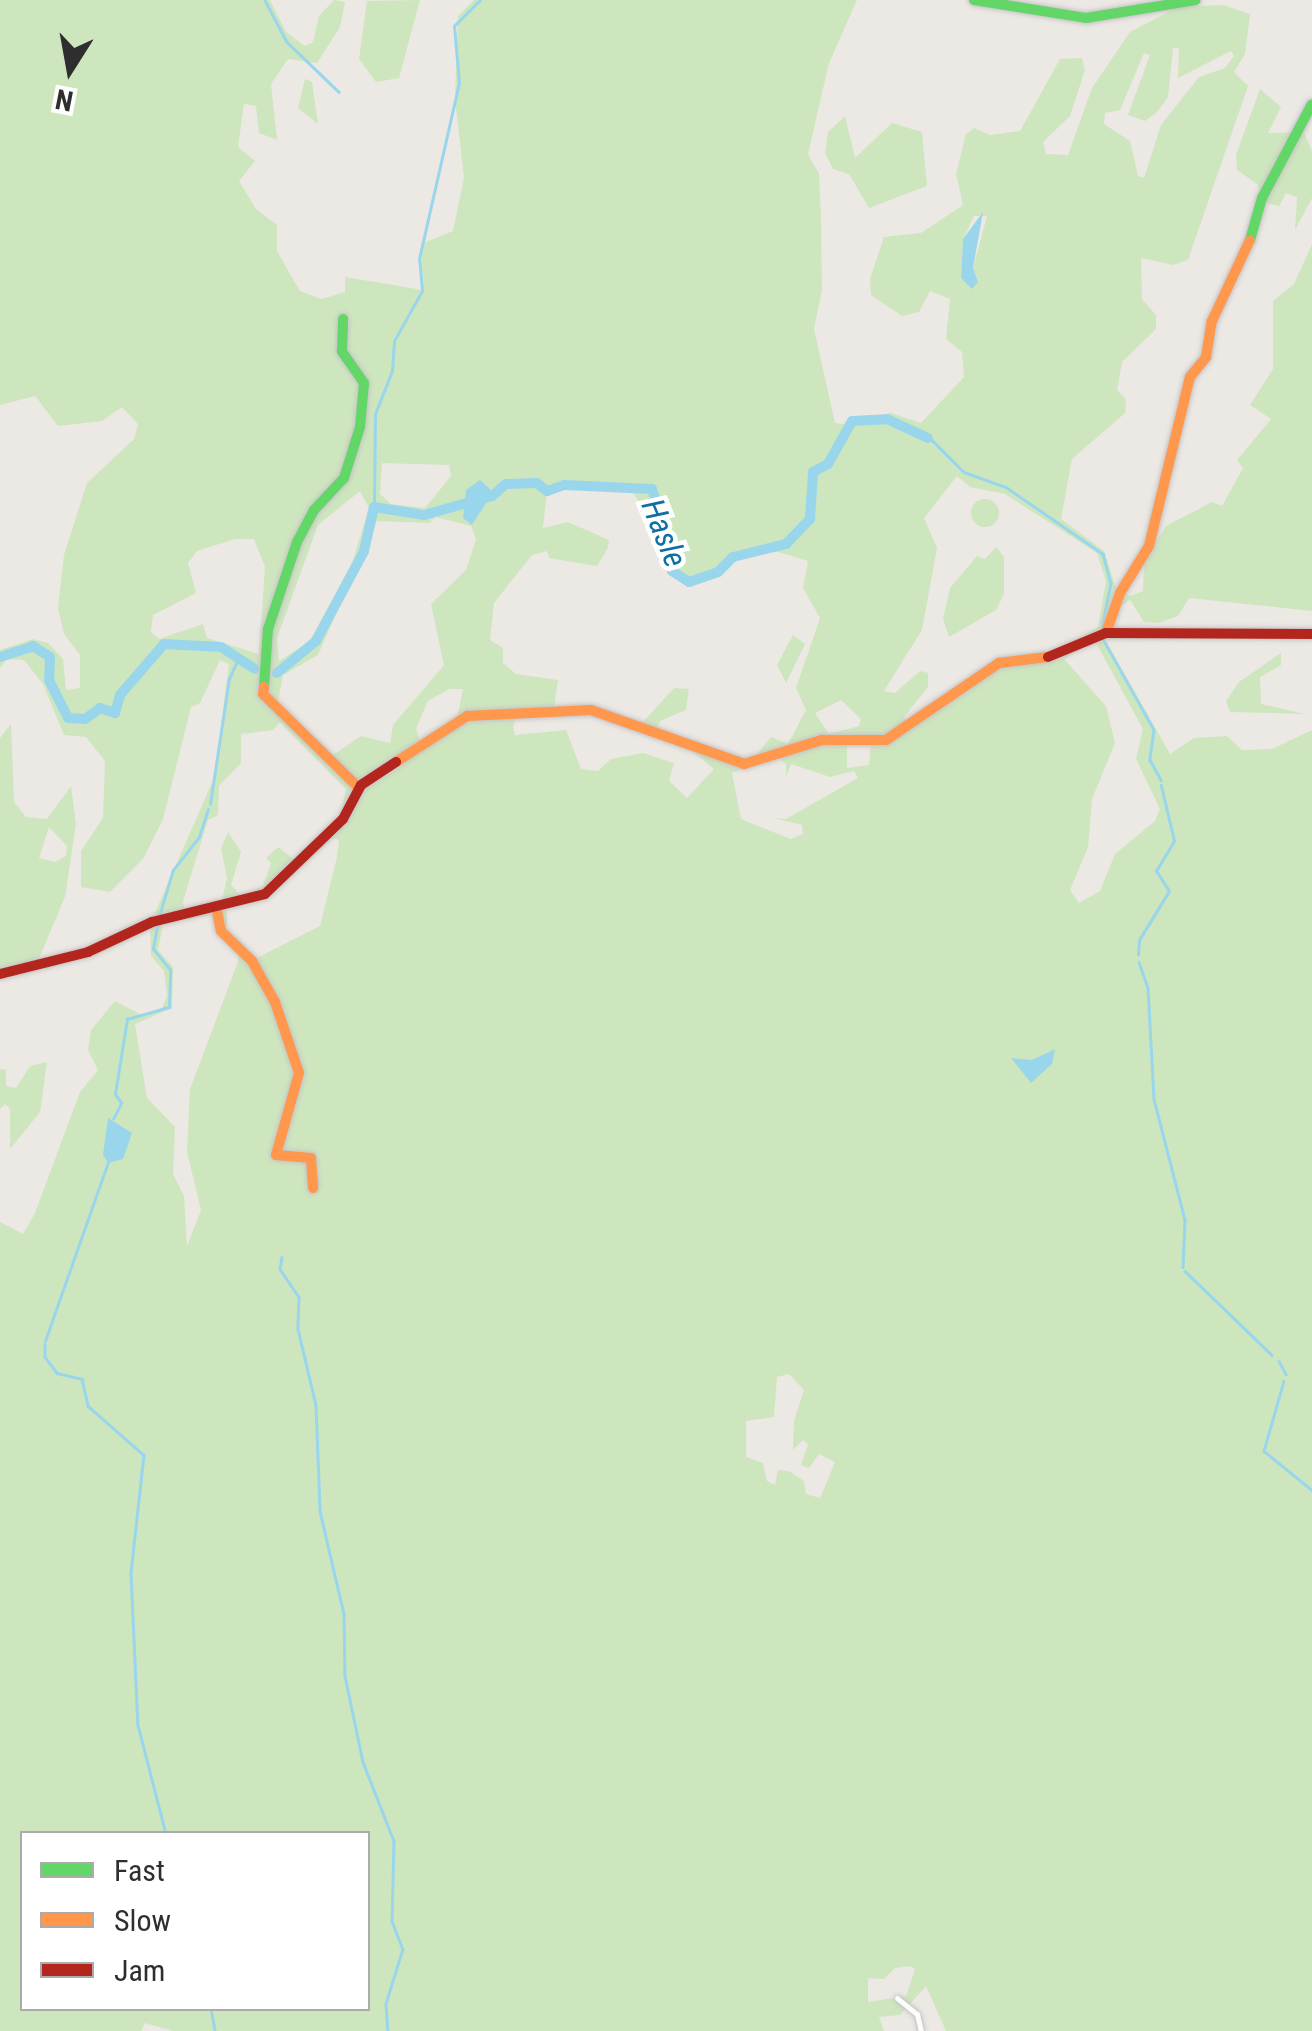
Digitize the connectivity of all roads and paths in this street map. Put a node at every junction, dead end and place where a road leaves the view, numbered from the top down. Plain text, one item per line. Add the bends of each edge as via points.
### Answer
1 (974, 0) edge
2 (1196, 0) edge
3 (1312, 104) edge
4 (343, 319) dead end
5 (1106, 633) junction
6 (1312, 634) edge
7 (359, 788) junction
8 (217, 910) junction
9 (0, 974) edge
10 (312, 1188) dead end
11 (896, 1998) dead end
12 (921, 2031) edge

1 - 2 street via 1086,18
3 - 5 street via 1262,198 1258,224 1212,320 1206,357 1190,377 1149,546 1120,593
4 - 7 street via 342,352 364,380 360,427 344,478 314,510 297,542 268,629 265,700
5 - 6 street
5 - 7 street via 1054,656 999,663 886,740 832,738 736,764 591,710 475,714
7 - 8 street via 343,818 272,890
8 - 9 street via 152,922 88,952
8 - 10 street via 221,931 252,962 276,1002 299,1073 276,1154 311,1158
11 - 12 street via 916,2014

